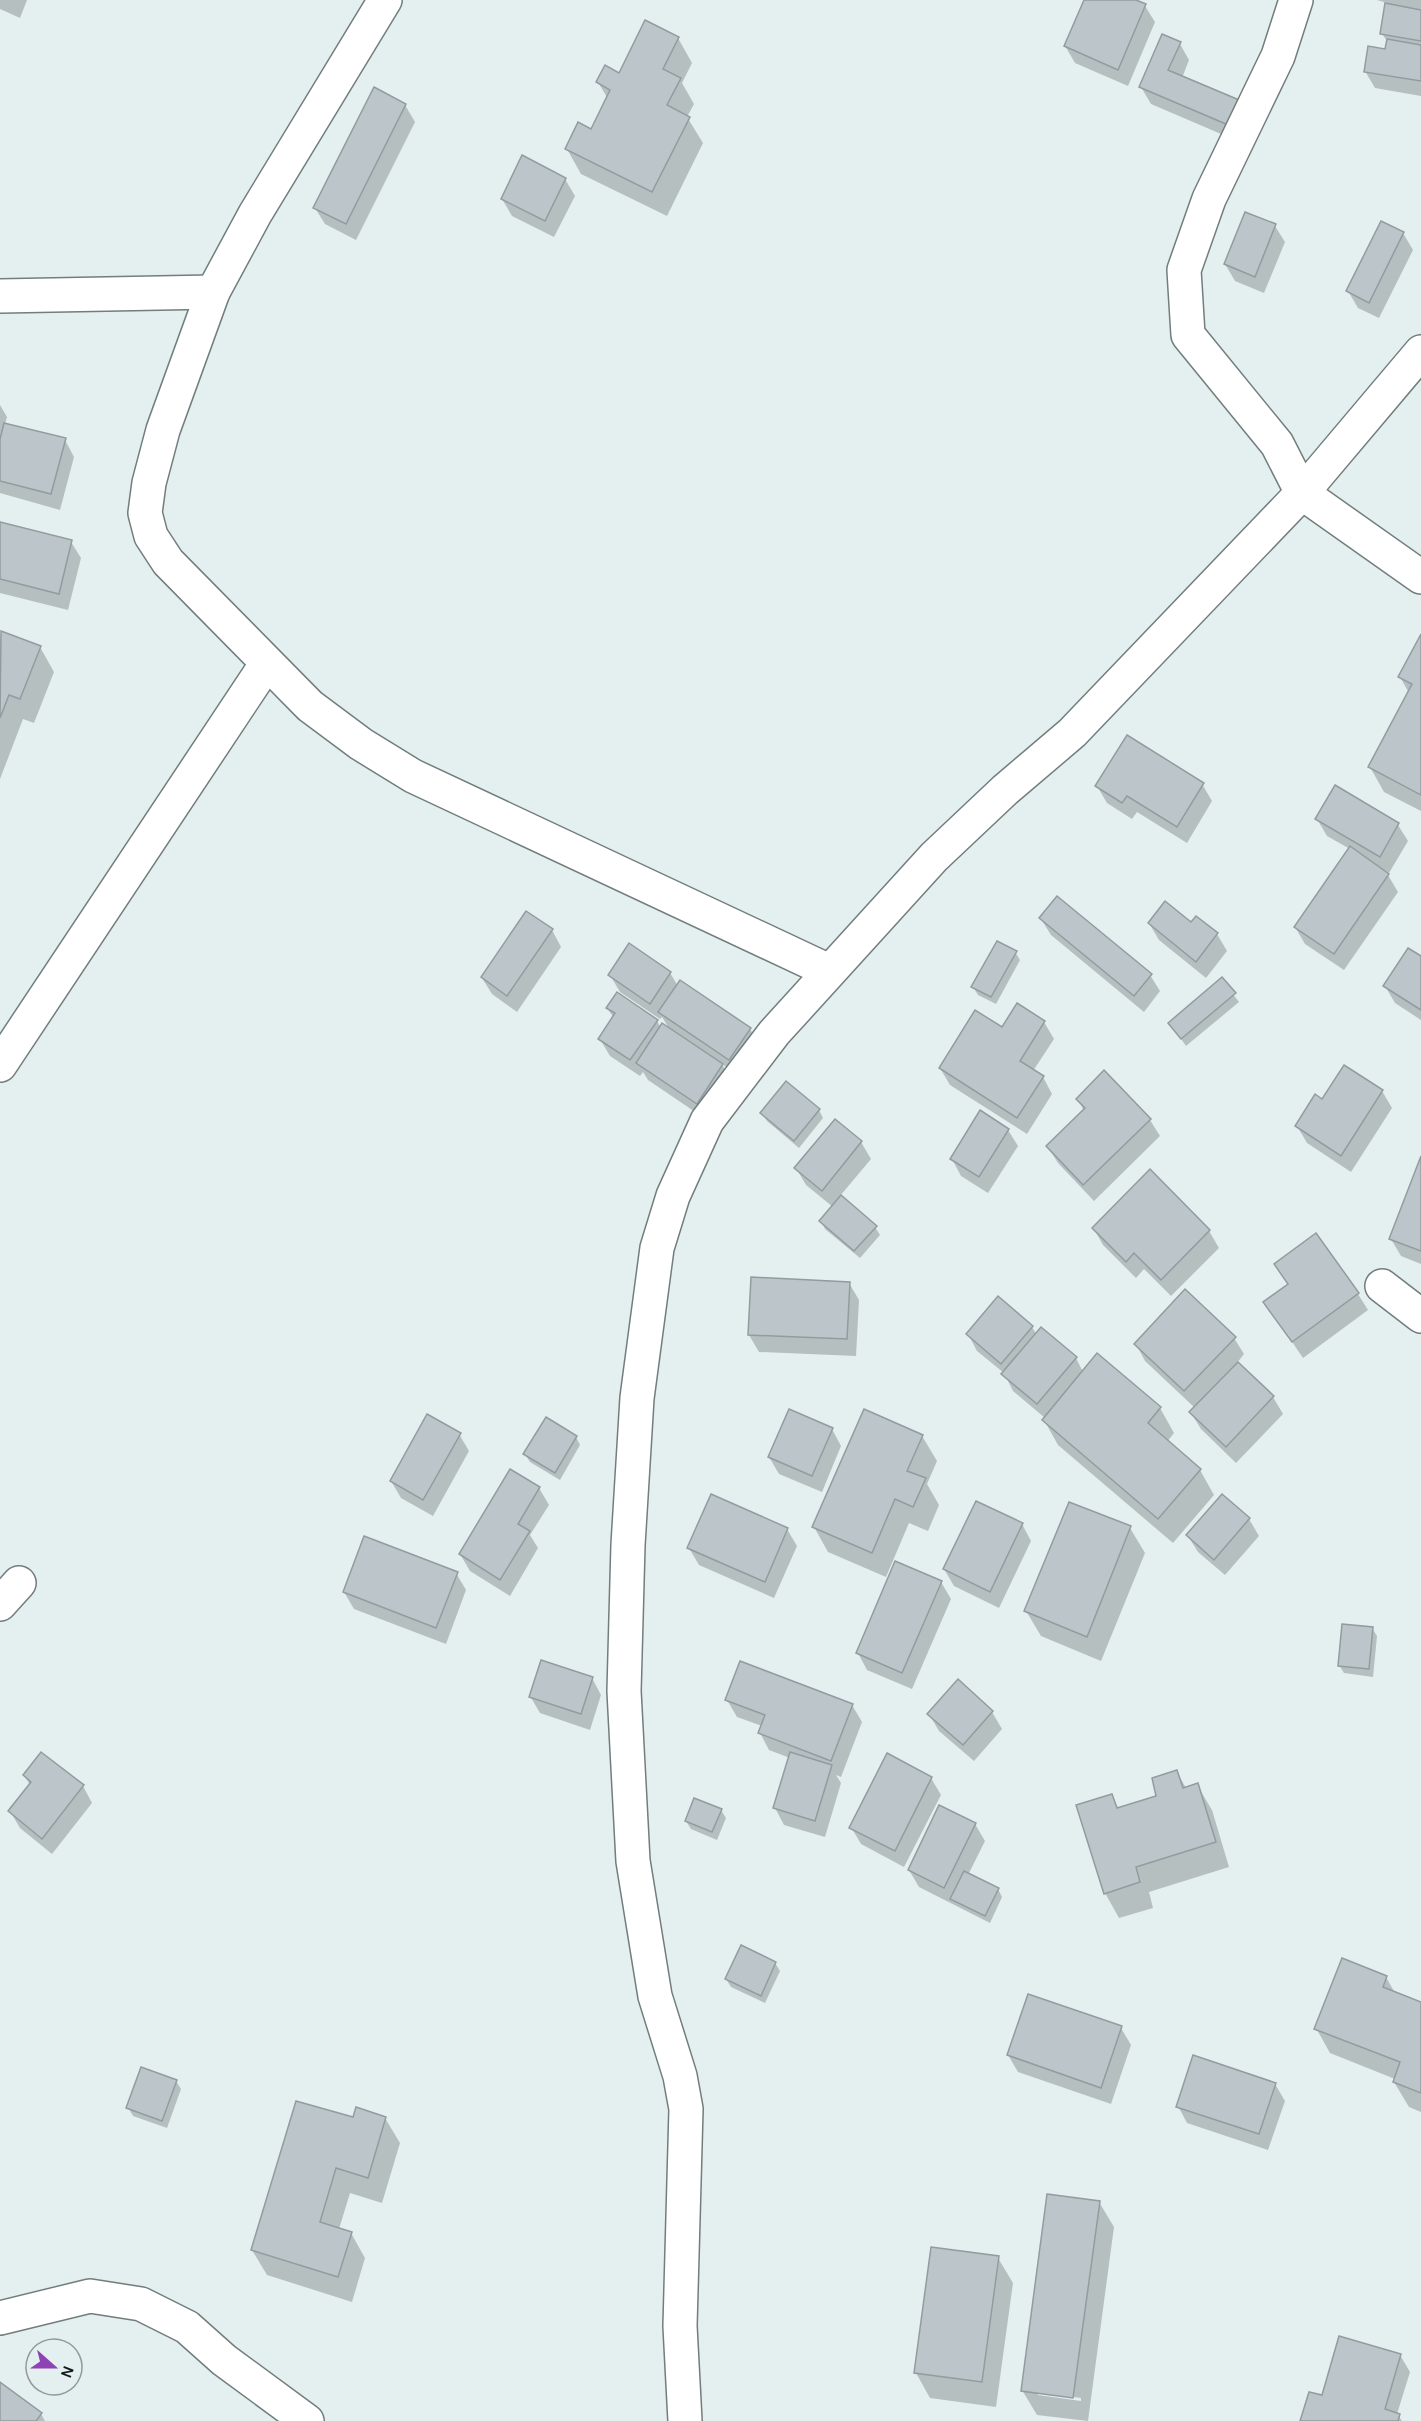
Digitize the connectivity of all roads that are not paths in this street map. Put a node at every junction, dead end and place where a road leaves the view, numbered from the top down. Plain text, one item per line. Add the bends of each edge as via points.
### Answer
1 (386, 0) edge
2 (1296, 0) edge
3 (213, 292) junction
4 (0, 296) edge
5 (1421, 352) edge
6 (1302, 494) junction
7 (1421, 578) edge
8 (267, 663) junction
9 (829, 971) junction
10 (0, 1065) edge
11 (1382, 1286) dead end
12 (1421, 1316) edge
13 (0, 2318) edge
14 (308, 2421) edge
15 (685, 2421) edge

1 - 3 street via 261,205
2 - 6 street via 1278,56 1209,199 1184,270 1188,335 1277,444
3 - 4 street
3 - 8 street via 163,430 145,513 151,537 168,562
5 - 6 street
6 - 7 street
6 - 9 street via 1072,733 934,857
8 - 9 street via 309,706 413,776
8 - 10 street
9 - 15 street via 774,1033 707,1121 673,1196 657,1248 638,1398 628,1545 626,1713 633,1861 648,1962 686,2109 680,2326
11 - 12 street
13 - 14 street via 90,2296 141,2304 187,2327

